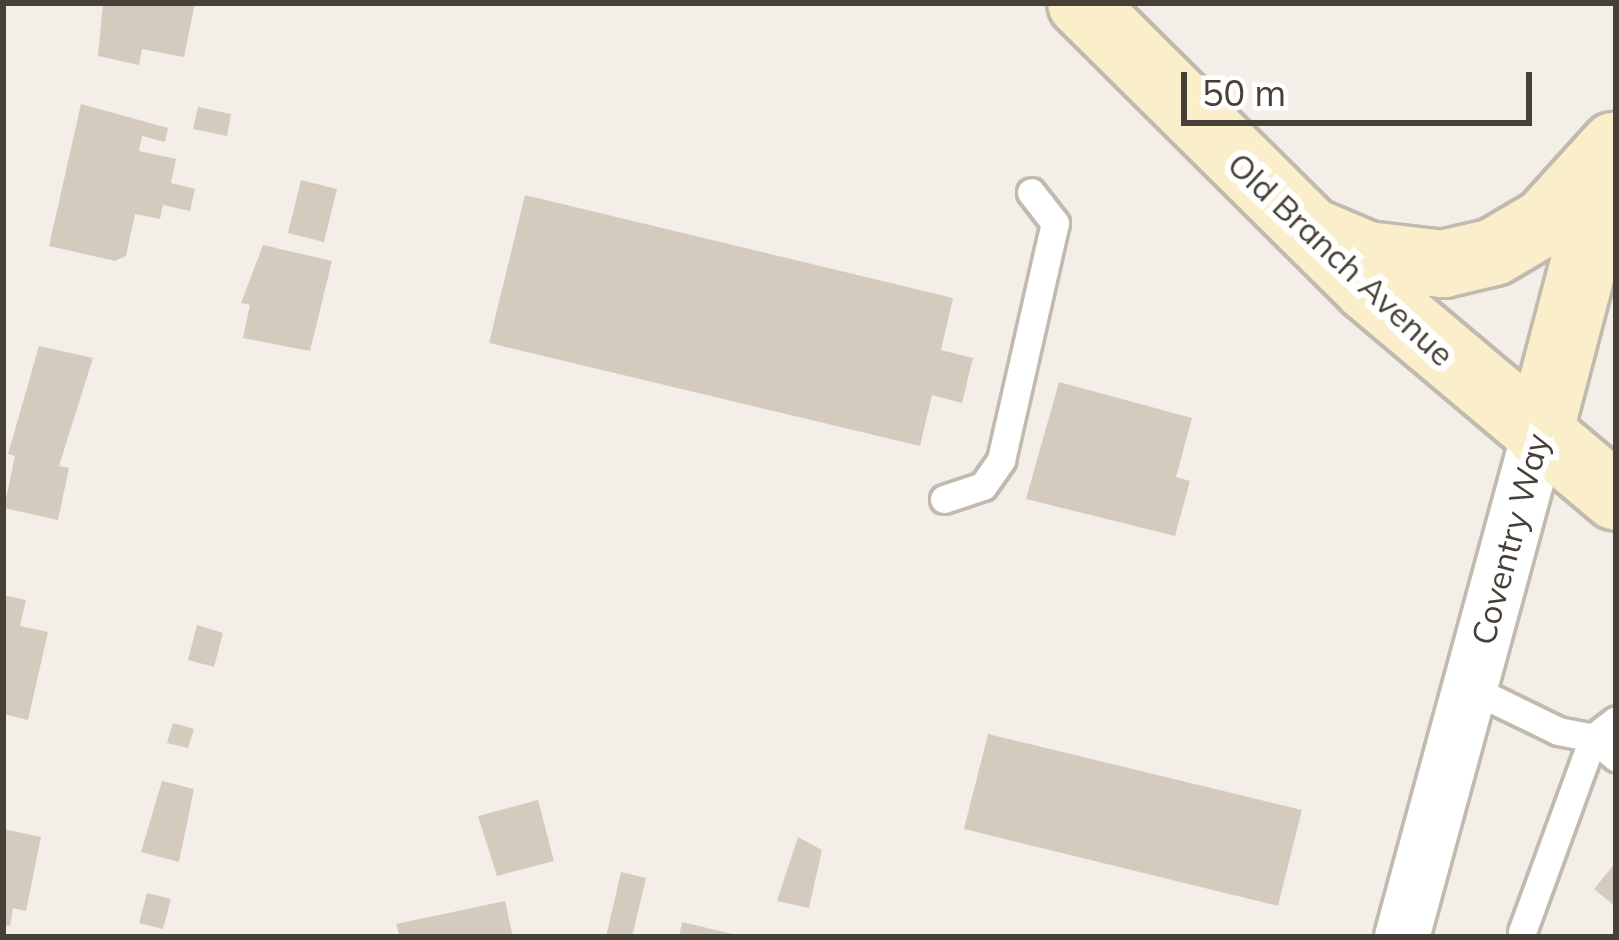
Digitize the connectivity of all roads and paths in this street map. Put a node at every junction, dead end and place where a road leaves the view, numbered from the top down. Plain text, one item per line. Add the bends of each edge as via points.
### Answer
1 (1082, 3) edge
2 (1615, 143) edge
3 (1031, 192) dead end
4 (1303, 228) junction
5 (1539, 434) junction
6 (1616, 496) edge
7 (944, 499) dead end
8 (1470, 688) junction
9 (1616, 720) edge
10 (1593, 739) junction
11 (1616, 757) edge
12 (1522, 932) dead end
13 (1402, 937) edge

1 - 4 main road, Old Branch Avenue
2 - 4 main road via 1545,222 1494,252 1443,264 1386,257
2 - 5 main road, Coventry Way
3 - 7 lane via 1055,223 1001,460 983,486
4 - 5 main road, Old Branch Avenue
5 - 6 main road, Old Branch Avenue
5 - 8 street, Coventry Way
8 - 10 lane via 1558,731
8 - 13 street, Coventry Way
9 - 10 lane
10 - 11 lane
10 - 12 lane

